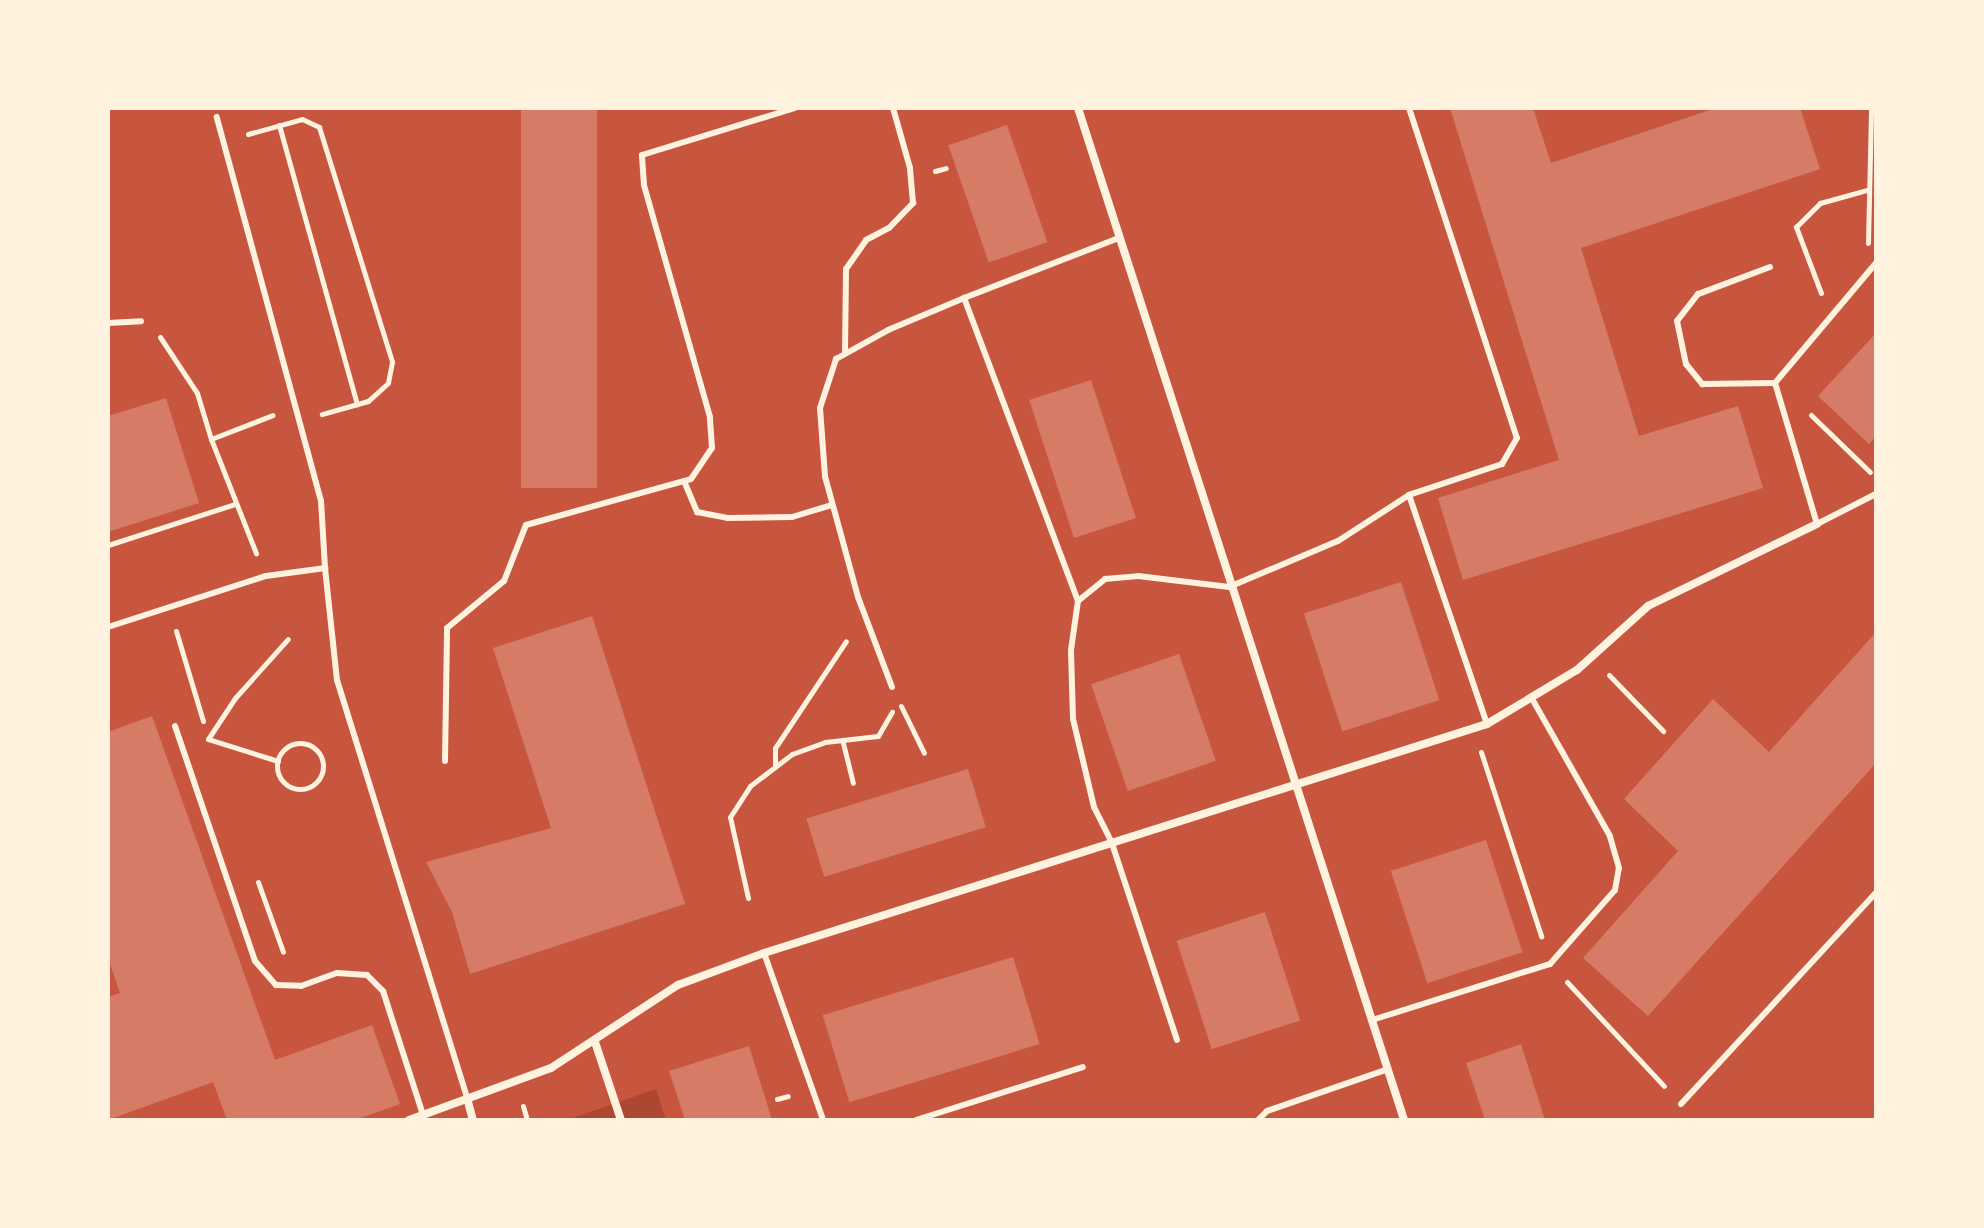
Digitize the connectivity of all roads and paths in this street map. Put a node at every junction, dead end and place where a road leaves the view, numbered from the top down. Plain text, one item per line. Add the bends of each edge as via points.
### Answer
1 (795, 108) edge
2 (893, 108) edge
3 (1078, 108) edge
4 (1409, 108) edge
5 (1871, 108) edge
6 (217, 117) dead end
7 (279, 125) junction
8 (224, 141) junction
9 (1867, 190) junction
10 (1119, 238) junction
11 (1876, 263) edge
12 (1770, 267) dead end
13 (1869, 272) junction
14 (964, 298) junction
15 (1832, 315) junction
16 (141, 321) joint
17 (108, 323) edge
18 (845, 353) junction
19 (1775, 383) junction
20 (357, 404) junction
21 (1801, 405) dead end
22 (299, 420) junction
23 (241, 427) dead end
24 (211, 439) junction
25 (1876, 478) edge
26 (684, 481) junction
27 (1876, 494) edge
28 (1409, 495) junction
29 (235, 504) junction
30 (832, 505) junction
31 (1817, 524) junction
32 (108, 545) edge
33 (325, 568) junction
34 (266, 576) junction
35 (1229, 587) junction
36 (858, 597) junction
37 (1078, 601) junction
38 (168, 607) junction
39 (108, 627) edge
40 (288, 639) dead end
41 (892, 687) junction
42 (1624, 691) dead end
43 (1531, 697) junction
44 (1487, 724) junction
45 (175, 726) dead end
46 (1663, 731) dead end
47 (208, 739) junction
48 (843, 743) junction
49 (924, 753) dead end
50 (278, 761) junction
51 (445, 761) dead end
52 (775, 767) junction
53 (853, 783) dead end
54 (1296, 784) junction
55 (1112, 843) junction
56 (1876, 893) edge
57 (748, 898) dead end
58 (275, 929) dead end
59 (764, 953) junction
60 (287, 963) dead end
61 (1372, 1020) junction
62 (1177, 1040) dead end
63 (595, 1042) junction
64 (1083, 1067) dead end
65 (1388, 1069) junction
66 (467, 1098) junction
67 (1681, 1104) dead end
68 (523, 1105) dead end
69 (423, 1115) junction
70 (409, 1120) edge
71 (473, 1120) edge
72 (527, 1120) edge
73 (621, 1120) edge
74 (823, 1120) edge
75 (916, 1120) edge
76 (1258, 1120) edge
77 (1404, 1120) edge

1 - 26 lane via 642,155 644,185 710,417 712,448
2 - 18 lane via 910,168 913,203 889,228 866,240 846,269
3 - 10 street
4 - 28 lane via 1517,438 1502,464
5 - 9 path
6 - 8 lane
7 - 8 path
7 - 20 path
7 - 20 path via 302,119 319,127 392,362 388,383
8 - 22 lane
9 - 13 path
9 - 15 path via 1820,203 1796,227 1803,255
10 - 14 lane
10 - 35 street
11 - 13 lane
12 - 19 lane via 1698,294 1677,321 1686,364 1702,384
13 - 15 lane
14 - 18 lane
14 - 37 lane
15 - 19 lane
16 - 17 lane
16 - 24 path via 165,341 197,393
18 - 30 lane via 836,359 820,408
19 - 31 lane
20 - 22 path
21 - 25 path
22 - 33 lane via 321,501
23 - 24 path
24 - 29 path
26 - 30 lane via 697,512 727,518 792,517
26 - 51 lane via 526,525 504,581 447,628
27 - 31 lane
28 - 35 lane via 1338,541
28 - 44 lane
29 - 32 path
29 - 34 path
30 - 36 lane
31 - 43 street via 1648,606 1577,670
33 - 34 lane
33 - 66 lane via 337,680
34 - 38 lane
35 - 37 lane via 1138,576 1105,579
35 - 54 street
36 - 41 lane
36 - 52 path via 845,645 775,748
37 - 55 lane via 1071,650 1073,719 1094,807
38 - 39 lane
38 - 47 path
40 - 47 path via 235,698
41 - 48 path via 892,717 878,736
41 - 49 path
42 - 46 path
43 - 44 street
43 - 61 lane via 1610,836 1619,868 1615,890 1550,964
44 - 54 street
45 - 69 lane via 255,961 276,985 301,986 337,973 367,975 383,991
47 - 50 path
48 - 52 path via 825,742
48 - 53 path
50 - 50 path via 284,782 297,789 317,782 323,769 320,755 301,743 286,748
52 - 57 path via 750,786 730,817
54 - 55 street
54 - 61 street
55 - 59 street
55 - 62 lane
56 - 67 lane
58 - 60 path
59 - 63 street via 678,985
59 - 74 lane
61 - 65 street
63 - 66 street via 551,1068
63 - 73 street
64 - 75 lane
65 - 76 lane via 1267,1111
65 - 77 street
66 - 69 street
66 - 71 street
68 - 72 path
69 - 70 street

